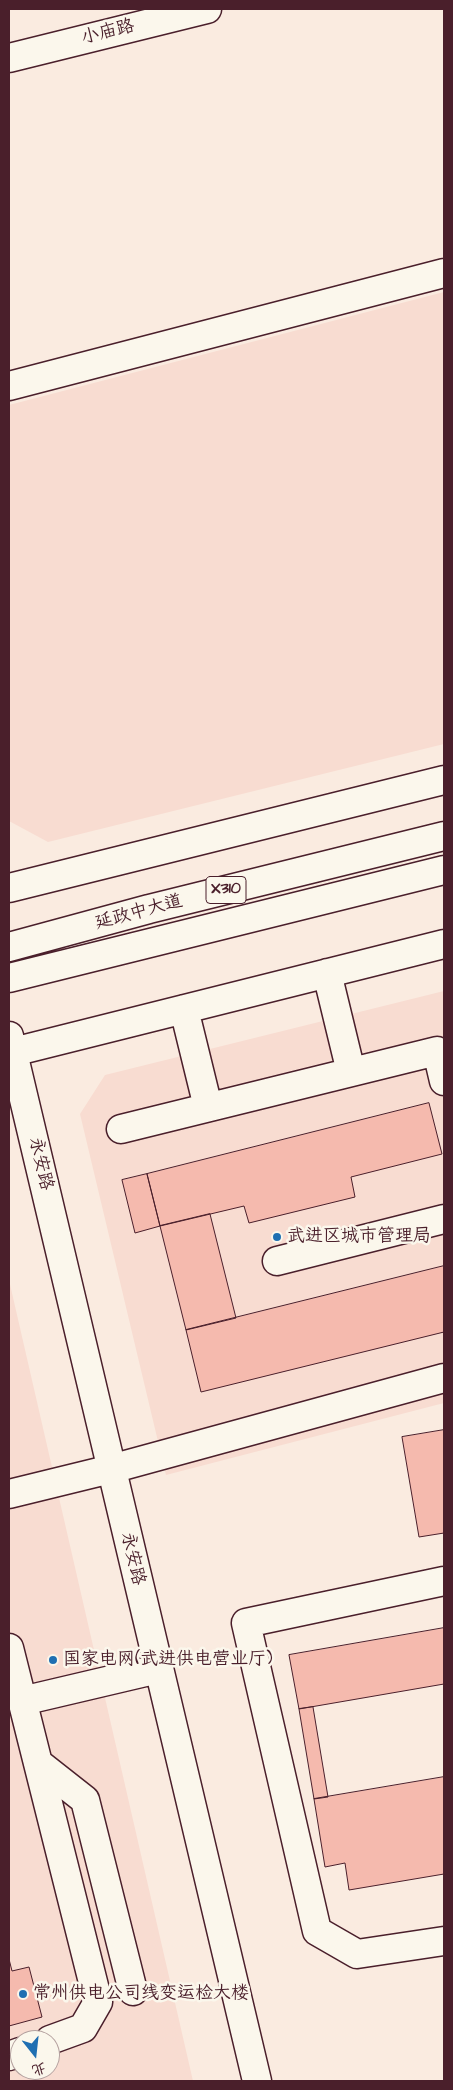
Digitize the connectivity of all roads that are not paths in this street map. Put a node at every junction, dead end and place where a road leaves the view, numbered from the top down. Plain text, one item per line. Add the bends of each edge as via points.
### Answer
1 (208, 9) edge
2 (9, 58) edge
3 (444, 273) edge
4 (9, 386) edge
5 (444, 780) edge
6 (444, 836) edge
7 (444, 870) edge
8 (9, 888) edge
9 (444, 944) edge
10 (9, 947) edge
11 (327, 973) junction
12 (9, 978) edge
13 (184, 1008) junction
14 (10, 1047) edge
15 (352, 1072) junction
16 (444, 1080) edge
17 (208, 1107) junction
18 (120, 1129) dead end
19 (444, 1219) edge
20 (276, 1262) dead end
21 (444, 1378) edge
22 (111, 1470) junction
23 (9, 1494) edge
24 (444, 1581) edge
25 (9, 1648) edge
26 (158, 1669) junction
27 (22, 1701) junction
28 (38, 1764) junction
29 (444, 1941) edge
30 (134, 1991) dead end
31 (60, 2036) edge
32 (257, 2081) edge

1 - 2 street, 小庙路
3 - 4 street
5 - 8 street
6 - 10 street, 延政中大道 / X310
7 - 12 street, 延政中大道 / X310
9 - 11 street
11 - 13 street
11 - 15 street
13 - 14 street
13 - 17 street
14 - 22 street, 永安路
15 - 16 street via 437,1050
15 - 17 street
17 - 18 street
19 - 20 street
21 - 22 street
22 - 23 street
22 - 26 street, 永安路
24 - 29 street via 246,1623 317,1931 356,1954
25 - 27 street
26 - 27 street
26 - 32 street, 永安路
27 - 28 street
28 - 30 street via 85,1800
28 - 31 street via 98,2002 83,2028

